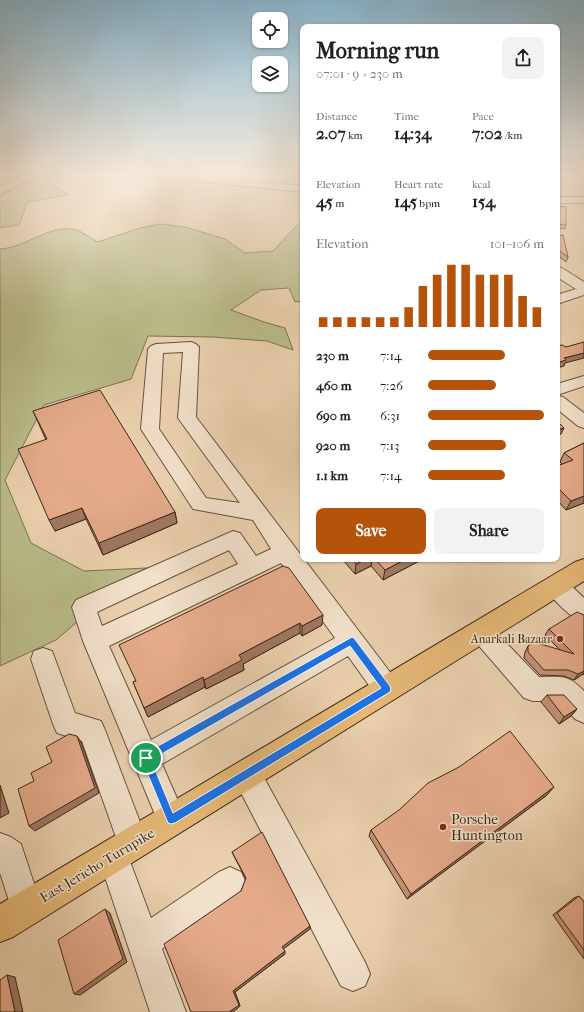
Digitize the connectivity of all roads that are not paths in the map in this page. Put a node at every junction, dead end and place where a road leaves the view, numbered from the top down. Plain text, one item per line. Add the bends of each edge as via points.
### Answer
1 (560, 274) edge
2 (584, 288) edge
3 (584, 291) edge
4 (560, 299) edge
5 (584, 381) edge
6 (560, 389) edge
7 (560, 403) edge
8 (584, 422) edge
9 (259, 514) junction
10 (285, 552) junction
11 (252, 568) junction
12 (584, 569) edge
13 (556, 586) junction
14 (584, 612) edge
15 (481, 632) junction
16 (95, 641) junction
17 (352, 641) junction
18 (44, 659) dead end
19 (387, 689) junction
20 (584, 710) edge
21 (146, 758) junction
22 (247, 775) junction
23 (171, 819) junction
24 (0, 848) edge
25 (123, 849) junction
26 (230, 883) dead end
27 (26, 908) junction
28 (0, 924) edge
29 (143, 942) junction
30 (352, 974) dead end
31 (168, 1012) edge

1 - 2 street
3 - 4 street
5 - 6 street
7 - 8 street
9 - 9 street via 187,418 190,347 156,349 150,429 200,504
9 - 10 street
10 - 11 street
10 - 17 street
11 - 16 street
11 - 16 street via 233,539 84,607
12 - 13 main road, East Jericho Turnpike
13 - 14 street
13 - 15 main road, East Jericho Turnpike
15 - 19 main road, East Jericho Turnpike
15 - 20 street via 533,689 566,690
16 - 21 street
17 - 19 street
17 - 21 street
18 - 25 street via 66,724 92,730
19 - 22 main road, East Jericho Turnpike
21 - 23 street
22 - 23 main road, East Jericho Turnpike
22 - 30 street
23 - 25 main road, East Jericho Turnpike
24 - 27 street via 10,855
25 - 27 main road, East Jericho Turnpike
25 - 29 street
26 - 29 street
27 - 28 main road, East Jericho Turnpike
29 - 31 street

